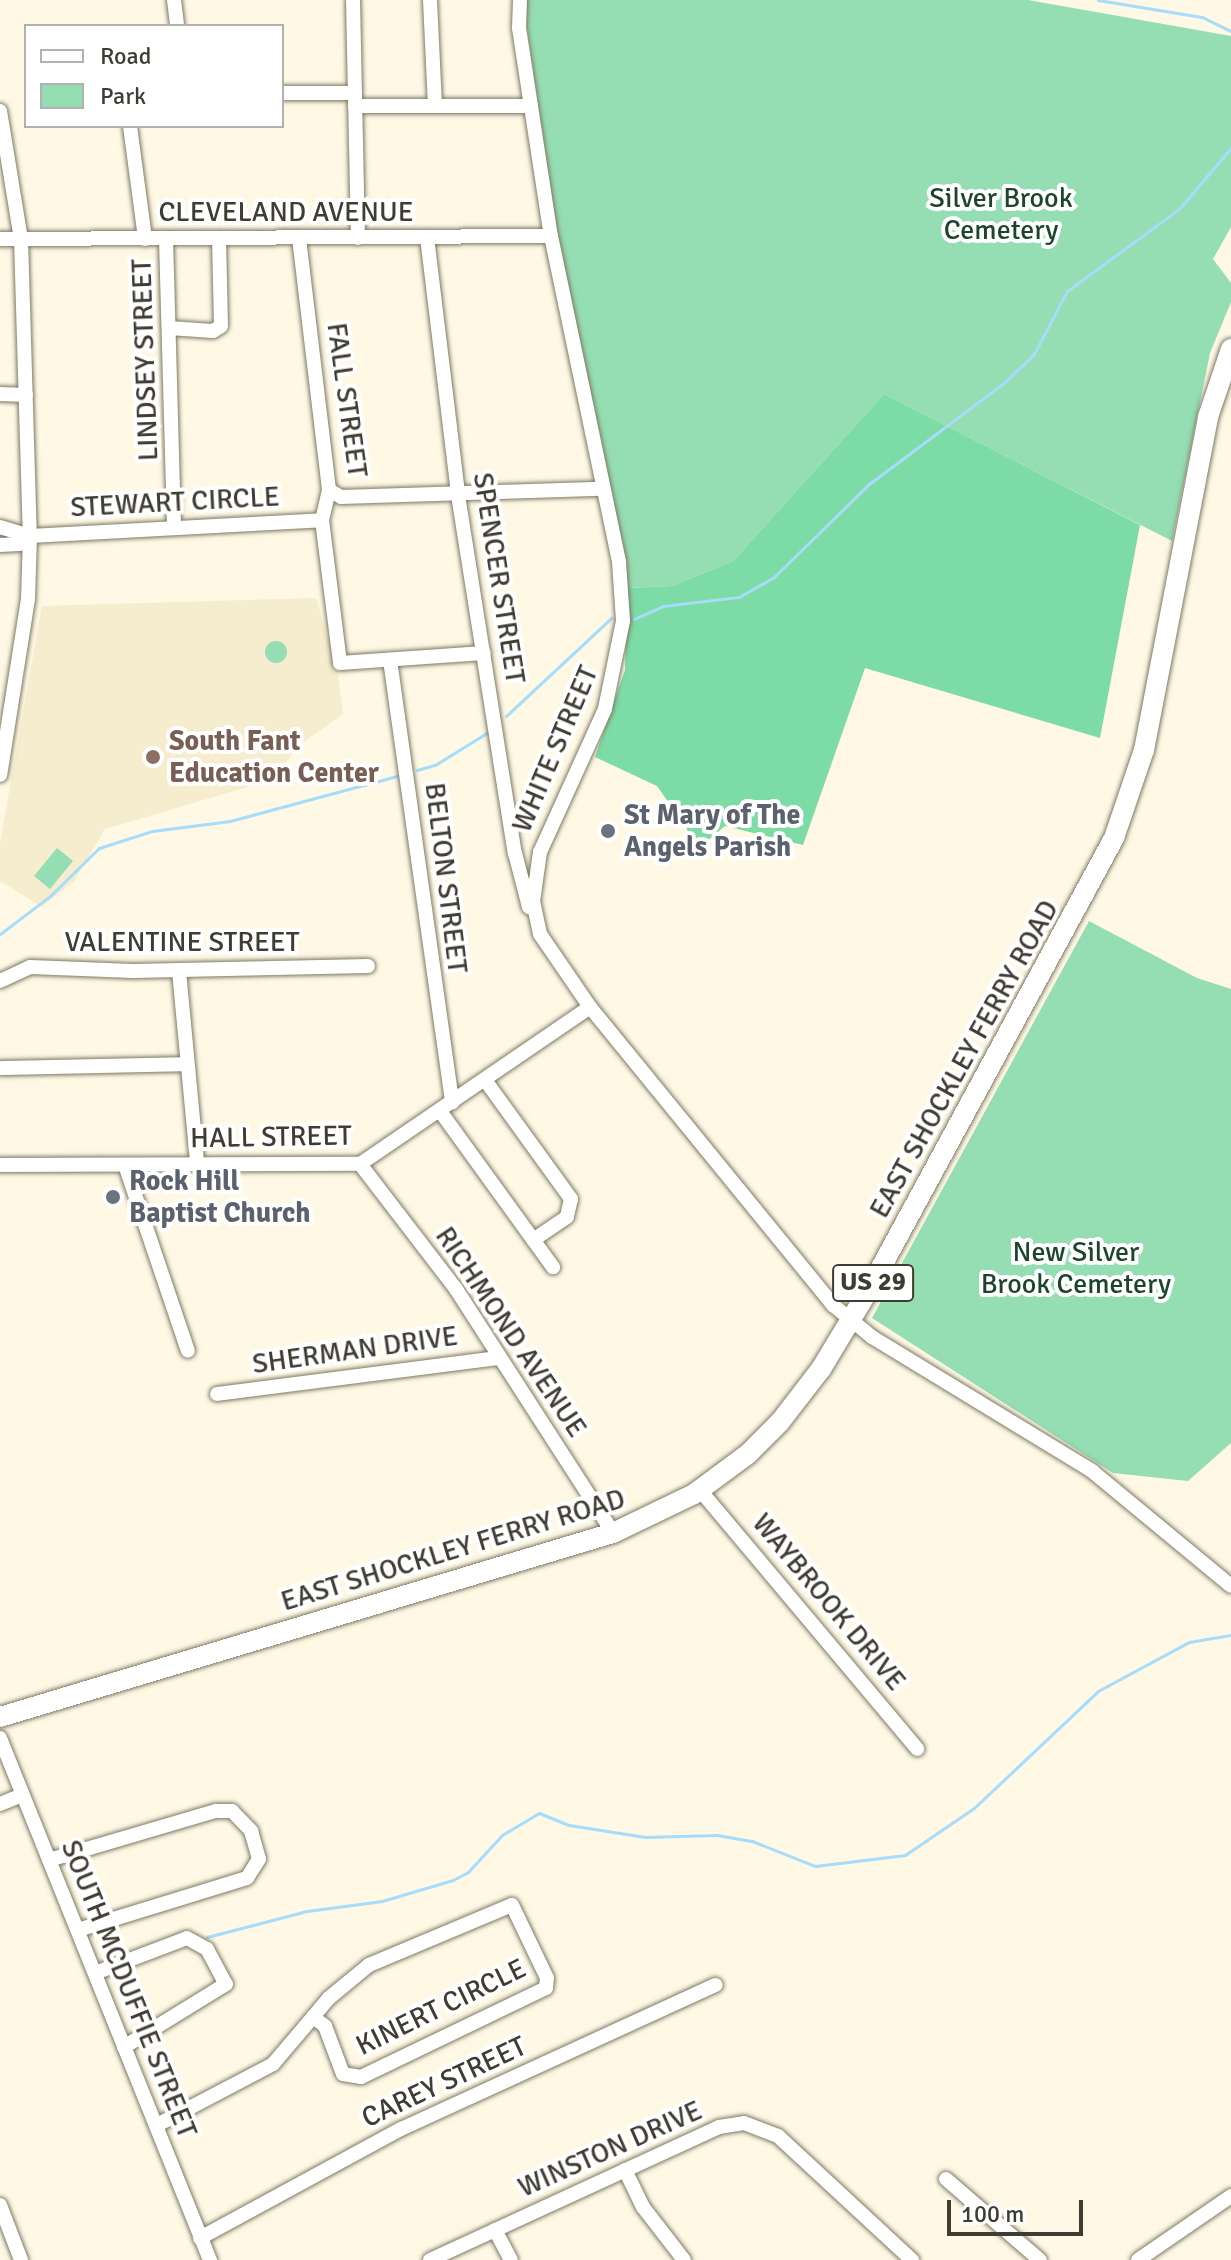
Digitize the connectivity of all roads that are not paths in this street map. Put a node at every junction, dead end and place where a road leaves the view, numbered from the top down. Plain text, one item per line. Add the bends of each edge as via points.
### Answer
1 (174, 0) edge
2 (353, 0) edge
3 (430, 0) edge
4 (520, 0) edge
5 (177, 24) edge
6 (284, 93) edge
7 (355, 100) junction
8 (435, 106) junction
9 (531, 106) junction
10 (0, 111) edge
11 (130, 128) edge
12 (551, 236) junction
13 (427, 237) junction
14 (299, 238) junction
15 (358, 238) junction
16 (0, 239) edge
17 (21, 239) junction
18 (145, 239) junction
19 (166, 239) junction
20 (219, 239) junction
21 (169, 328) junction
22 (1231, 349) edge
23 (0, 394) edge
24 (26, 395) junction
25 (601, 489) junction
26 (329, 490) junction
27 (458, 495) junction
28 (322, 520) junction
29 (0, 527) edge
30 (174, 528) junction
31 (30, 536) junction
32 (0, 545) edge
33 (484, 653) junction
34 (390, 660) junction
35 (0, 775) edge
36 (536, 922) junction
37 (368, 966) dead end
38 (179, 971) junction
39 (0, 981) edge
40 (590, 1007) junction
41 (187, 1064) junction
42 (0, 1068) edge
43 (485, 1080) junction
44 (446, 1107) junction
45 (197, 1163) junction
46 (360, 1164) junction
47 (0, 1165) edge
48 (125, 1165) junction
49 (533, 1240) junction
50 (553, 1267) dead end
51 (851, 1321) junction
52 (188, 1351) dead end
53 (499, 1358) junction
54 (217, 1394) dead end
55 (700, 1490) junction
56 (613, 1533) junction
57 (1231, 1586) edge
58 (0, 1717) edge
59 (0, 1738) edge
60 (917, 1749) dead end
61 (22, 1795) junction
62 (0, 1804) edge
63 (49, 1860) junction
64 (78, 1930) junction
65 (95, 1973) junction
66 (716, 1985) dead end
67 (313, 2017) junction
68 (124, 2047) junction
69 (157, 2125) junction
70 (625, 2170) junction
71 (946, 2179) dead end
72 (1231, 2196) edge
73 (0, 2205) edge
74 (495, 2230) junction
75 (200, 2238) junction
76 (21, 2260) edge
77 (210, 2260) edge
78 (430, 2260) edge
79 (511, 2260) edge
80 (684, 2260) edge
81 (912, 2260) edge
82 (1040, 2260) edge
83 (1138, 2260) edge

1 - 5 street
2 - 7 street
3 - 8 street
4 - 9 street, WHITE STREET
6 - 7 street
7 - 8 street
7 - 15 street
8 - 9 street
9 - 12 street, WHITE STREET
10 - 17 street
11 - 18 street, LINDSEY STREET
12 - 13 street, CLEVELAND AVENUE
12 - 25 street, WHITE STREET
13 - 15 street, CLEVELAND AVENUE
13 - 27 street, SPENCER STREET
14 - 15 street, CLEVELAND AVENUE
14 - 20 street, CLEVELAND AVENUE
14 - 26 street, FALL STREET
16 - 17 street, CLEVELAND AVENUE
17 - 18 street, CLEVELAND AVENUE
17 - 24 street
18 - 19 street, CLEVELAND AVENUE
19 - 20 street, CLEVELAND AVENUE
19 - 21 street, LINDSEY STREET
20 - 21 street via 221,326 213,331
21 - 30 street, LINDSEY STREET
22 - 51 highway, EAST SHOCKLEY FERRY ROAD / US 29 via 1206,430 1144,750 1120,824 1078,912
23 - 24 street
24 - 31 street
25 - 27 street, FALL STREET
25 - 36 street, WHITE STREET via 619,562 620,654 605,709 546,832 534,884
26 - 27 street, FALL STREET via 341,497
26 - 28 street
27 - 33 street, SPENCER STREET
28 - 30 street, STEWART CIRCLE
28 - 34 street via 340,663
29 - 31 street, STEWART CIRCLE
30 - 31 street, STEWART CIRCLE
31 - 32 street, STEWART CIRCLE via 19,544
31 - 35 street via 28,599
33 - 34 street
33 - 36 street, SPENCER STREET via 518,868
34 - 44 street, BELTON STREET
36 - 40 street, WHITE STREET via 549,951
37 - 38 street, VALENTINE STREET
38 - 39 street, VALENTINE STREET via 30,967
38 - 41 street
40 - 43 street, HALL STREET
40 - 51 street, WHITE STREET via 809,1279
41 - 42 street
41 - 45 street
43 - 44 street, HALL STREET
43 - 49 street via 571,1199 567,1217
44 - 46 street, HALL STREET
44 - 49 street
45 - 46 street, HALL STREET
45 - 48 street, HALL STREET
46 - 53 street, RICHMOND AVENUE via 456,1289
47 - 48 street, HALL STREET
48 - 52 street
49 - 50 street
51 - 55 highway, EAST SHOCKLEY FERRY ROAD / US 29 via 780,1422
51 - 57 street, WHITE STREET via 1092,1471
53 - 54 street, SHERMAN DRIVE
53 - 56 street, RICHMOND AVENUE
55 - 56 highway, EAST SHOCKLEY FERRY ROAD / US 29
55 - 60 street, WAYBROOK DRIVE
56 - 58 highway, EAST SHOCKLEY FERRY ROAD / US 29
59 - 61 street, SOUTH MCDUFFIE STREET
61 - 62 street
61 - 63 street, SOUTH MCDUFFIE STREET
63 - 64 street, SOUTH MCDUFFIE STREET
63 - 64 street via 216,1811 241,1818 259,1850 247,1878
64 - 65 street, SOUTH MCDUFFIE STREET
65 - 68 street, SOUTH MCDUFFIE STREET
65 - 68 street via 187,1938 207,1949 226,1984
66 - 75 street, CAREY STREET via 401,2129
67 - 67 street, KINERT CIRCLE via 369,1965 512,1905 547,1978 546,1988 361,2077 343,2074 325,2026
67 - 69 street, KINERT CIRCLE via 273,2064
68 - 69 street, SOUTH MCDUFFIE STREET
69 - 75 street, SOUTH MCDUFFIE STREET
70 - 74 street, WINSTON DRIVE
70 - 80 street via 643,2207
70 - 81 street, WINSTON DRIVE via 719,2127 756,2125 778,2136
71 - 82 street
72 - 83 street
73 - 76 street
74 - 78 street, WINSTON DRIVE
74 - 79 street
75 - 77 street, SOUTH MCDUFFIE STREET

